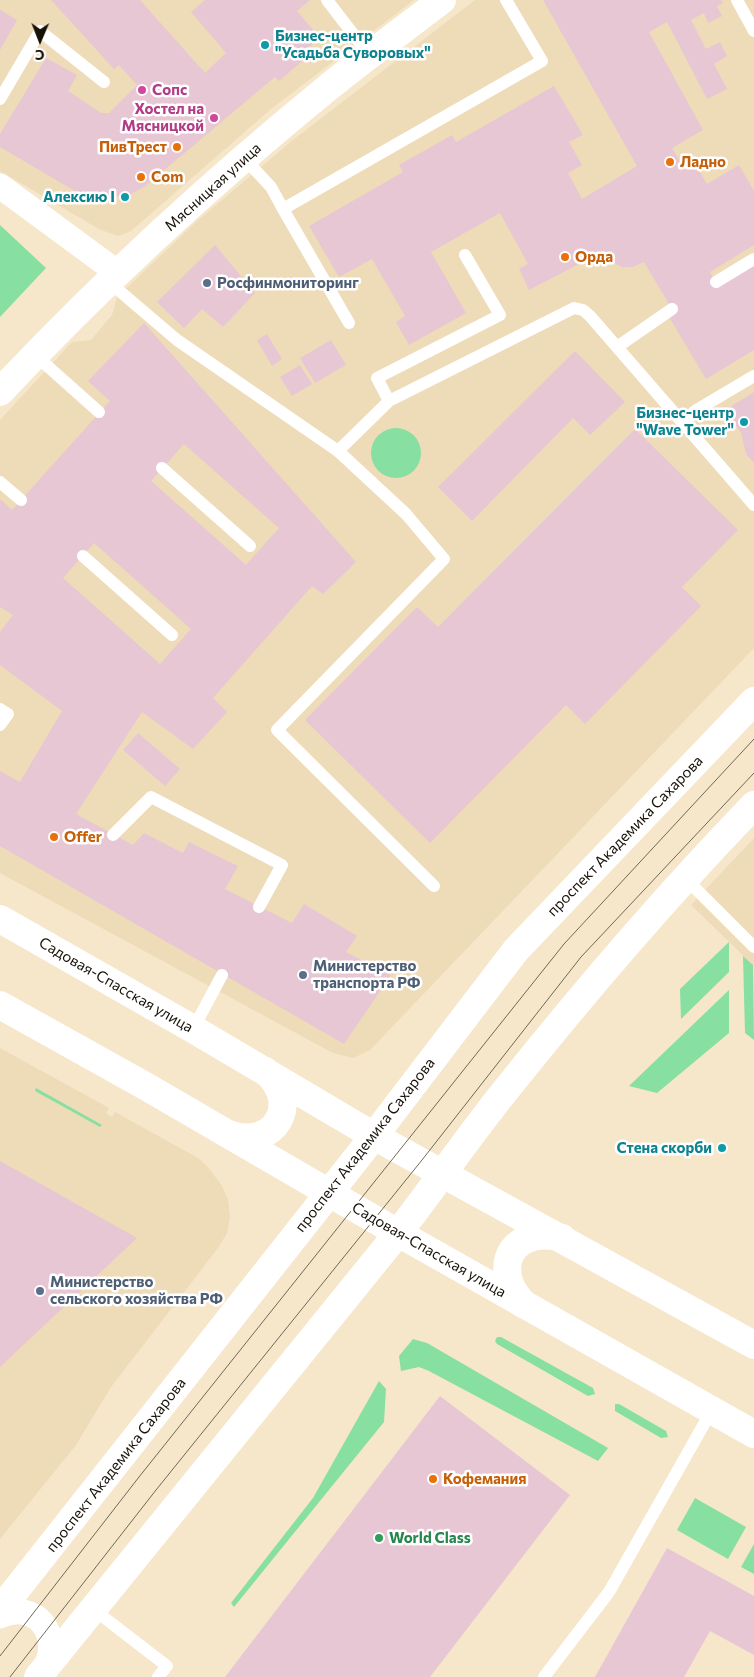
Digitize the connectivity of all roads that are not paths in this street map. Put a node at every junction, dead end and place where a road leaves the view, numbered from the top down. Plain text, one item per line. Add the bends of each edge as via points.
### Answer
1 (327, 0) edge
2 (442, 0) edge
3 (506, 0) edge
4 (738, 0) edge
5 (754, 31) edge
6 (370, 56) junction
7 (104, 82) dead end
8 (0, 99) edge
9 (244, 158) junction
10 (0, 186) edge
11 (283, 210) junction
12 (465, 255) dead end
13 (754, 259) edge
14 (114, 277) junction
15 (716, 282) dead end
16 (672, 309) dead end
17 (349, 323) dead end
18 (617, 347) junction
19 (35, 355) junction
20 (754, 376) edge
21 (0, 392) edge
22 (389, 401) junction
23 (99, 412) dead end
24 (683, 423) junction
25 (338, 451) junction
26 (162, 468) dead end
27 (0, 482) edge
28 (21, 500) dead end
29 (754, 505) edge
30 (250, 546) dead end
31 (83, 556) dead end
32 (172, 635) dead end
33 (754, 701) edge
34 (0, 709) edge
35 (0, 725) edge
36 (754, 805) edge
37 (113, 835) dead end
38 (684, 877) junction
39 (434, 886) dead end
40 (259, 907) dead end
41 (0, 919) edge
42 (754, 947) edge
43 (222, 975) dead end
44 (0, 1005) edge
45 (193, 1029) junction
46 (265, 1071) junction
47 (228, 1134) junction
48 (374, 1136) junction
49 (445, 1173) junction
50 (328, 1192) junction
51 (398, 1233) junction
52 (562, 1238) junction
53 (524, 1304) junction
54 (750, 1337) edge
55 (712, 1410) junction
56 (754, 1434) edge
57 (0, 1610) edge
58 (93, 1610) junction
59 (0, 1616) edge
60 (41, 1673) edge
61 (158, 1677) edge
62 (544, 1677) edge

1 - 6 lane
2 - 6 main road, Мясницкая улица
3 - 11 lane via 542,61
4 - 5 lane
6 - 9 main road, Мясницкая улица via 326,88
7 - 8 lane via 40,31
9 - 11 lane via 271,187
9 - 14 main road, Мясницкая улица
10 - 14 street
11 - 17 lane
12 - 22 lane via 500,315 377,378
13 - 15 lane
14 - 19 main road, Мясницкая улица
14 - 25 lane via 178,340
16 - 18 lane
18 - 22 lane via 590,316 574,308
18 - 24 lane
19 - 21 main road, Мясницкая улица
19 - 23 lane
20 - 24 lane via 695,411
22 - 25 lane
24 - 29 lane
25 - 39 lane via 406,514 444,559 276,730
26 - 30 lane
27 - 28 lane
31 - 32 lane
33 - 48 main road, проспект Академика Сахарова via 516,950
34 - 35 lane via 8,714
36 - 38 main road
37 - 40 lane via 151,797 282,865
38 - 42 lane
38 - 49 main road via 503,1092
41 - 45 main road, Садовая-Спасская улица
43 - 45 lane
44 - 47 main road, Садовая-Спасская улица
45 - 46 main road, Садовая-Спасская улица
46 - 47 main road via 281,1090 281,1115 265,1134 240,1138
46 - 48 main road, Садовая-Спасская улица
47 - 50 main road, Садовая-Спасская улица
48 - 49 main road, Садовая-Спасская улица
48 - 50 main road, проспект Академика Сахарова
49 - 51 main road
49 - 52 main road, Садовая-Спасская улица
50 - 51 main road, Садовая-Спасская улица
50 - 57 main road, проспект Академика Сахарова
51 - 53 main road, Садовая-Спасская улица
51 - 58 main road
52 - 53 main road via 537,1234 516,1246 509,1257 509,1282
52 - 54 main road, Садовая-Спасская улица
53 - 55 main road, Садовая-Спасская улица
55 - 56 main road, Садовая-Спасская улица
55 - 62 lane via 609,1592
58 - 60 main road
58 - 61 lane via 167,1666
59 - 60 street via 22,1612 41,1622 51,1640 52,1650

